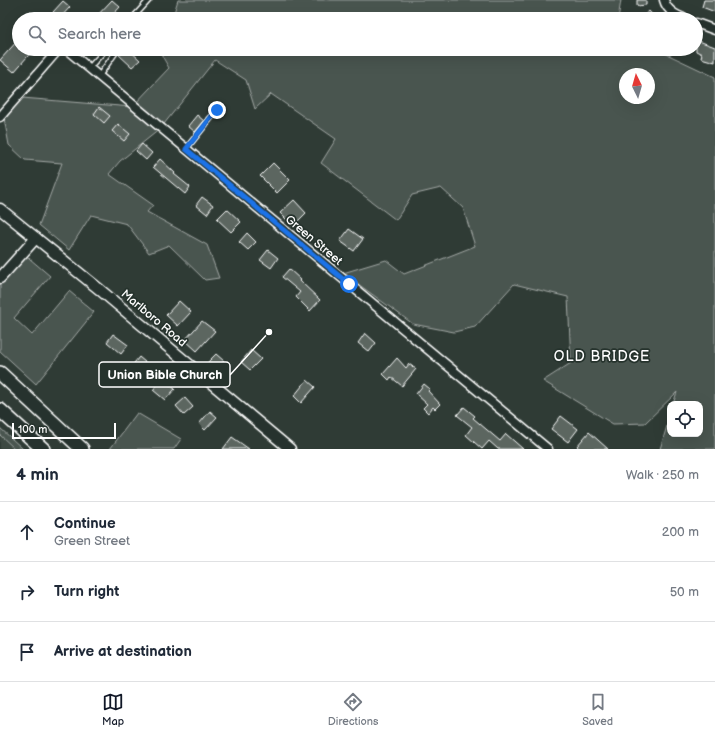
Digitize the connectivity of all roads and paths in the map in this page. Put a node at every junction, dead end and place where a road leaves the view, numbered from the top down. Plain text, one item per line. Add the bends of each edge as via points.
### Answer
1 (149, 0) edge
2 (664, 0) edge
3 (138, 12) edge
4 (672, 12) edge
5 (703, 26) edge
6 (715, 30) edge
7 (53, 56) edge
8 (74, 56) edge
9 (100, 56) edge
10 (113, 56) edge
11 (89, 68) junction
12 (99, 76) junction
13 (217, 110) dead end
14 (0, 117) edge
15 (186, 149) junction
16 (0, 209) edge
17 (36, 238) junction
18 (0, 278) edge
19 (0, 373) edge
20 (0, 410) edge
21 (43, 449) edge
22 (82, 449) edge
23 (290, 449) edge
24 (548, 449) edge

1 - 3 lane
2 - 4 street
5 - 6 street
7 - 14 street
8 - 11 street, Green Street
9 - 11 lane
10 - 12 lane
11 - 12 street, Green Street
12 - 15 street, Green Street
13 - 15 lane
15 - 24 street, Green Street
16 - 17 street, Marlboro Road
17 - 18 street
17 - 23 street, Marlboro Road
19 - 22 highway
20 - 21 highway

